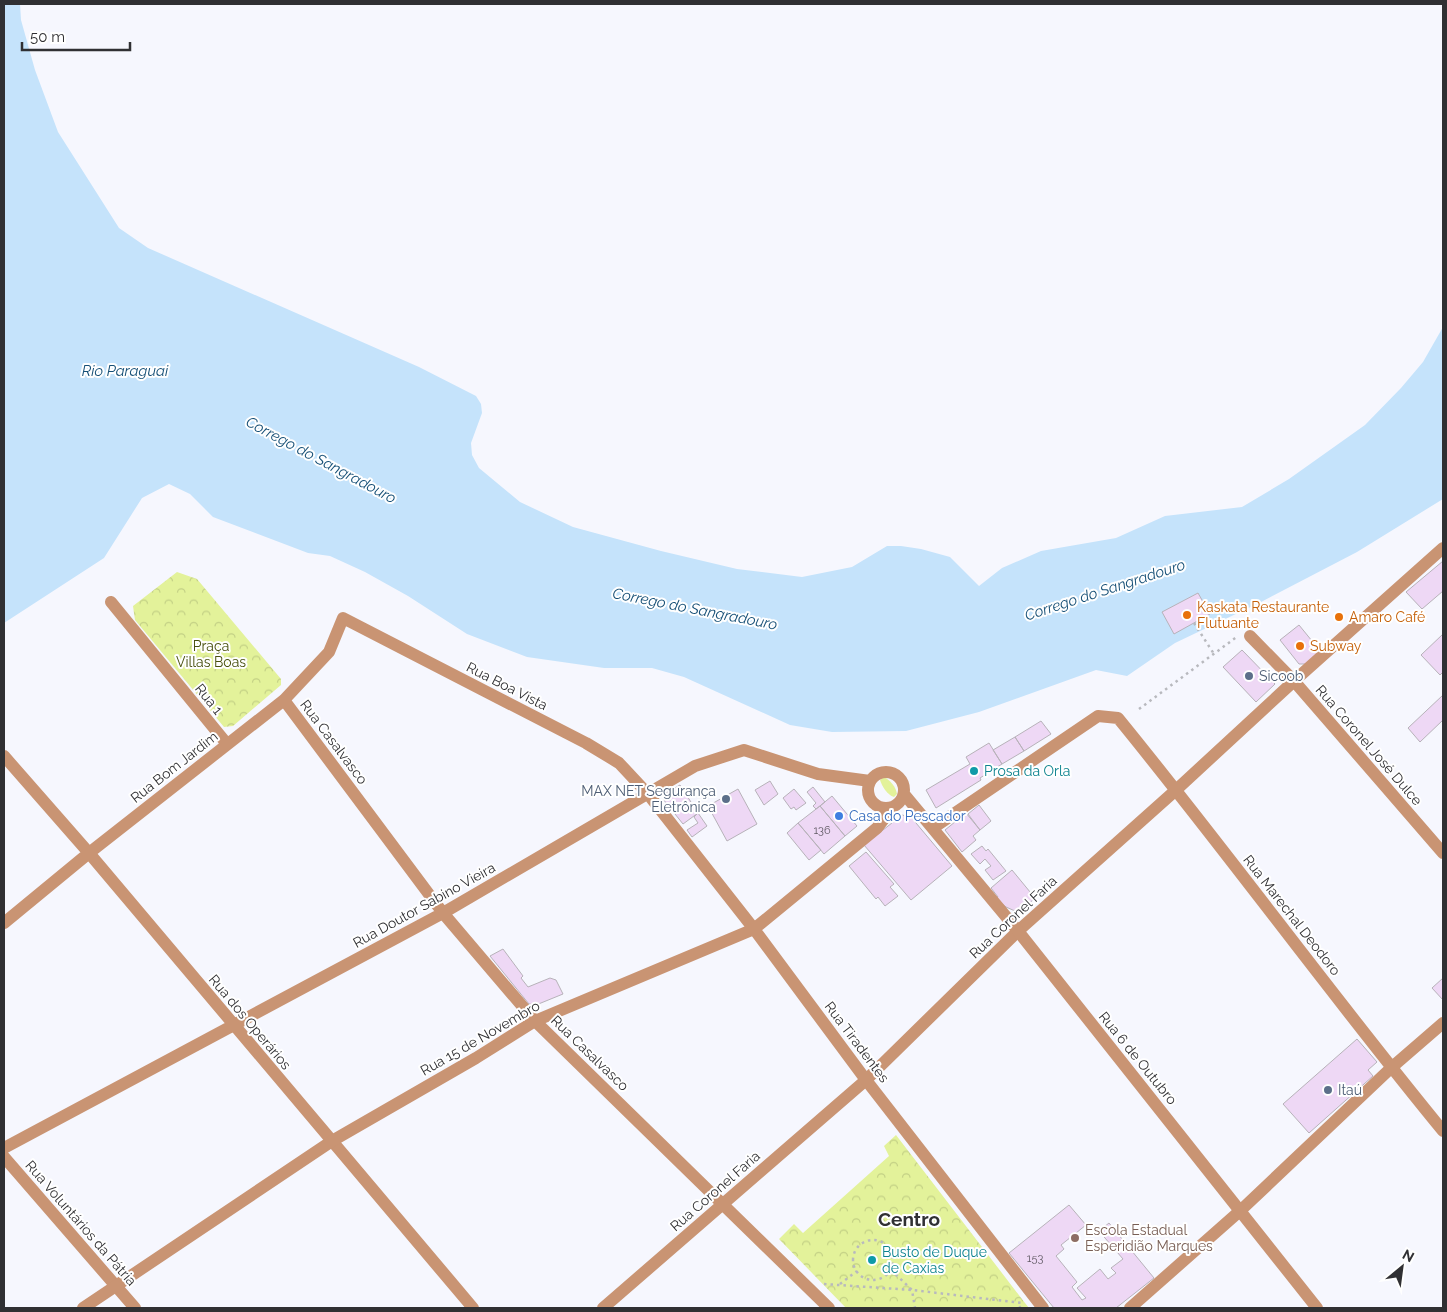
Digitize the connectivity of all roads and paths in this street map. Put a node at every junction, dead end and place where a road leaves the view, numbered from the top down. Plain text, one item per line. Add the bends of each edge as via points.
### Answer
1 (1443, 548) edge
2 (112, 602) dead end
3 (343, 618) joint
4 (1194, 624) dead end
5 (1250, 636) joint
6 (1214, 654) junction
7 (1294, 681) junction
8 (284, 700) junction
9 (1139, 709) dead end
10 (227, 744) junction
11 (4, 756) edge
12 (870, 781) junction
13 (1176, 790) junction
14 (648, 794) junction
15 (904, 794) junction
16 (892, 806) junction
17 (933, 828) junction
18 (89, 853) junction
19 (1443, 853) edge
20 (443, 913) junction
21 (4, 923) edge
22 (754, 929) junction
23 (1018, 931) junction
24 (535, 1021) junction
25 (1443, 1023) edge
26 (233, 1025) junction
27 (1391, 1068) junction
28 (866, 1080) junction
29 (1443, 1131) edge
30 (332, 1141) junction
31 (4, 1148) edge
32 (4, 1157) edge
33 (723, 1204) junction
34 (1241, 1210) junction
35 (891, 1270) junction
36 (857, 1271) junction
37 (823, 1284) dead end
38 (839, 1285) junction
39 (116, 1286) junction
40 (912, 1290) junction
41 (83, 1308) edge
42 (135, 1308) edge
43 (473, 1308) edge
44 (603, 1308) edge
45 (829, 1308) edge
46 (915, 1308) edge
47 (1019, 1308) edge
48 (1043, 1308) edge
49 (1130, 1308) edge
50 (1317, 1308) edge

1 - 7 street, Rua Coronel Faria
2 - 10 street, Rua 1
3 - 8 street, Rua Bom Jardim via 329,652
3 - 14 street, Rua Boa Vista via 586,743 619,763
4 - 6 path
5 - 6 path via 1243,633
5 - 7 street, Rua Coronel José Dulce
6 - 9 path
7 - 13 street, Rua Coronel Faria
7 - 19 street, Rua Coronel José Dulce
8 - 10 street, Rua Bom Jardim
8 - 20 street, Rua Casalvasco
10 - 18 street, Rua Bom Jardim
11 - 18 street, Rua dos Operários
12 - 14 street, Rua Doutor Sabino Vieira via 818,774 744,750 695,766
12 - 15 street via 879,773 890,772 899,778
12 - 16 street via 870,799 880,807
13 - 17 street, Rua Marechal Deodoro via 1118,718 1098,716
13 - 23 street, Rua Coronel Faria
13 - 27 street, Rua Marechal Deodoro
14 - 20 street, Rua Doutor Sabino Vieira
14 - 22 street, Rua Tiradentes
15 - 16 street
15 - 17 street, Rua 6 de Outubro
16 - 22 street, Rua 15 de Novembro via 877,828
17 - 23 street, Rua 6 de Outubro
18 - 21 street, Rua Bom Jardim
18 - 26 street, Rua dos Operários
20 - 24 street, Rua Casalvasco
20 - 26 street, Rua Doutor Sabino Vieira
22 - 24 street, Rua 15 de Novembro
22 - 28 street, Rua Tiradentes
23 - 28 street, Rua Coronel Faria
23 - 34 street, Rua 6 de Outubro
24 - 30 street, Rua 15 de Novembro
24 - 33 street, Rua Casalvasco
25 - 27 street
26 - 30 street, Rua dos Operários
26 - 31 street, Rua Doutor Sabino Vieira
27 - 29 street, Rua Marechal Deodoro
27 - 34 street
28 - 33 street, Rua Coronel Faria
28 - 48 street, Rua Tiradentes
30 - 39 street, Rua 15 de Novembro
30 - 43 street, Rua dos Operários
32 - 39 street, Rua Voluntários da Pátria
33 - 44 street, Rua Coronel Faria
33 - 45 street, Rua Casalvasco
34 - 49 street
34 - 50 street, Rua 6 de Outubro
35 - 36 path via 875,1280
35 - 36 path via 894,1257 888,1246 877,1239 870,1239 854,1252
35 - 40 path
36 - 38 path
37 - 38 path
38 - 40 path
39 - 41 street, Rua 15 de Novembro
39 - 42 street, Rua Voluntários da Pátria
40 - 46 path
40 - 47 path via 1025,1303

